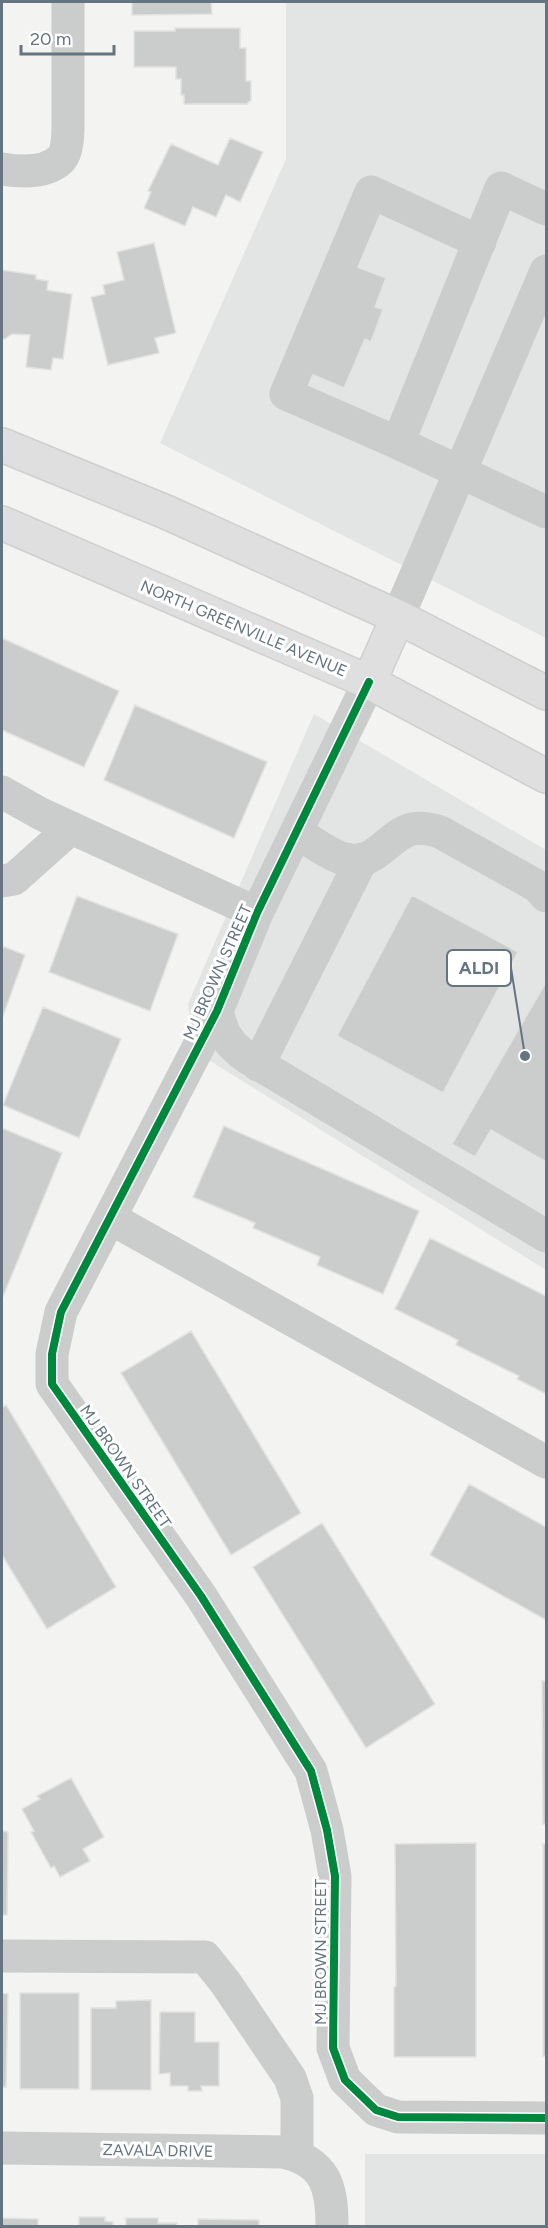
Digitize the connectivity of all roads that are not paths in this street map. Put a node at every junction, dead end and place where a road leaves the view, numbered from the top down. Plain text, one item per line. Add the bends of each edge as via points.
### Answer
1 (68, 2) edge
2 (2, 169) edge
3 (546, 209) edge
4 (480, 242) junction
5 (546, 271) edge
6 (398, 443) junction
7 (2, 445) edge
8 (461, 471) junction
9 (546, 512) edge
10 (2, 523) edge
11 (398, 617) junction
12 (369, 682) junction
13 (546, 693) edge
14 (546, 776) edge
15 (2, 792) edge
16 (71, 828) junction
17 (296, 832) junction
18 (362, 859) junction
19 (2, 881) edge
20 (546, 896) edge
21 (257, 913) junction
22 (217, 1011) junction
23 (258, 1065) junction
24 (110, 1218) junction
25 (546, 1236) edge
26 (546, 1462) edge
27 (2, 1956) edge
28 (546, 2118) edge
29 (2, 2148) edge
30 (305, 2159) junction
31 (332, 2226) edge

1 - 2 street via 69,122 62,158 46,168 21,172
3 - 4 street via 501,188
4 - 6 street
4 - 6 street via 372,192 286,394
5 - 8 street
6 - 8 street
7 - 11 main road via 166,512
8 - 9 street
8 - 11 street
10 - 12 main road, NORTH GREENVILLE AVENUE
11 - 12 main road
11 - 13 main road
12 - 14 main road, NORTH GREENVILLE AVENUE
12 - 17 street, MJ BROWN STREET
15 - 16 street
16 - 19 street via 14,879
16 - 21 street
17 - 18 street via 343,858
17 - 21 street, MJ BROWN STREET
18 - 20 street via 379,852 399,834 426,828 440,831 537,886
18 - 23 street
21 - 22 street, MJ BROWN STREET
22 - 23 street via 221,1030 232,1047
22 - 24 street, MJ BROWN STREET
23 - 25 street
24 - 26 street
24 - 28 street, MJ BROWN STREET via 61,1312 52,1354 52,1384 201,1596 311,1771 335,1876 333,2048 345,2080 376,2110 398,2117
27 - 30 street via 205,1958 290,2078 297,2098
29 - 30 street, ZAVALA DRIVE via 283,2152
30 - 31 street via 327,2183

